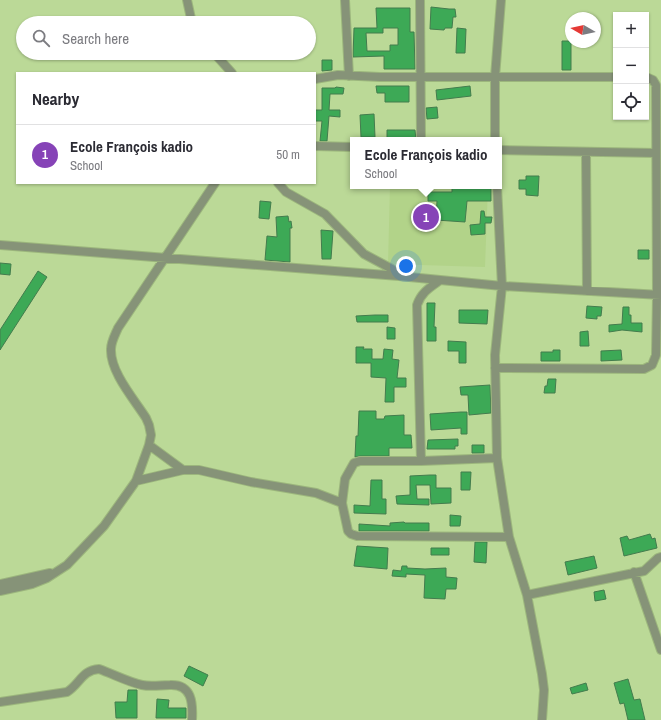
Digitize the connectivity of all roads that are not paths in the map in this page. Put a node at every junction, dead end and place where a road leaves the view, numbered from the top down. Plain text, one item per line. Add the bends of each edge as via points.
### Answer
1 (187, 0) edge
2 (345, 0) edge
3 (420, 0) edge
4 (501, 0) edge
5 (190, 16) edge
6 (220, 60) edge
7 (231, 72) edge
8 (349, 76) junction
9 (420, 77) junction
10 (495, 77) junction
11 (613, 77) edge
12 (649, 78) edge
13 (316, 79) edge
14 (421, 137) edge
15 (495, 137) edge
16 (316, 146) edge
17 (350, 147) edge
18 (502, 150) edge
19 (586, 152) junction
20 (656, 153) junction
21 (214, 184) edge
22 (279, 184) edge
23 (497, 189) edge
24 (0, 245) edge
25 (165, 258) junction
26 (399, 276) junction
27 (439, 281) junction
28 (502, 286) junction
29 (587, 291) junction
30 (659, 295) edge
31 (495, 368) junction
32 (149, 445) junction
33 (496, 458) junction
34 (421, 460) junction
35 (183, 470) junction
36 (136, 481) junction
37 (342, 502) junction
38 (509, 537) junction
39 (661, 557) edge
40 (57, 572) junction
41 (634, 572) junction
42 (0, 584) edge
43 (0, 591) edge
44 (528, 595) junction
45 (661, 650) edge
46 (0, 702) edge
47 (192, 720) edge
48 (542, 720) edge

1 - 5 street
2 - 8 street
3 - 9 street
4 - 10 street
6 - 7 street
8 - 9 street
8 - 13 street
9 - 10 street
9 - 14 street
10 - 11 street
10 - 15 street
12 - 20 street via 656,85
16 - 17 street
18 - 19 street
19 - 20 street
19 - 29 street
20 - 30 street
21 - 25 street
22 - 26 street via 286,192 325,214 364,254 392,269
23 - 28 street
24 - 25 street
25 - 26 street
25 - 32 street via 118,328 111,348 118,375 146,418 151,435
26 - 27 street
27 - 28 street
27 - 34 street via 426,289 417,305
28 - 29 street
28 - 31 street
29 - 30 street
30 - 31 street via 656,355 652,365 644,369
31 - 33 street
32 - 35 street
32 - 36 street
33 - 34 street
33 - 38 street
34 - 37 street via 354,463 345,479
35 - 36 street
35 - 37 street via 199,470 316,493
36 - 40 street via 104,526
37 - 38 street via 348,531 357,536
38 - 44 street
39 - 41 street via 644,571
40 - 42 street
40 - 43 street via 39,582
41 - 44 street
41 - 45 street
44 - 48 street via 544,690
46 - 47 street via 67,692 83,675 93,669 99,669 142,685 183,687 193,704

